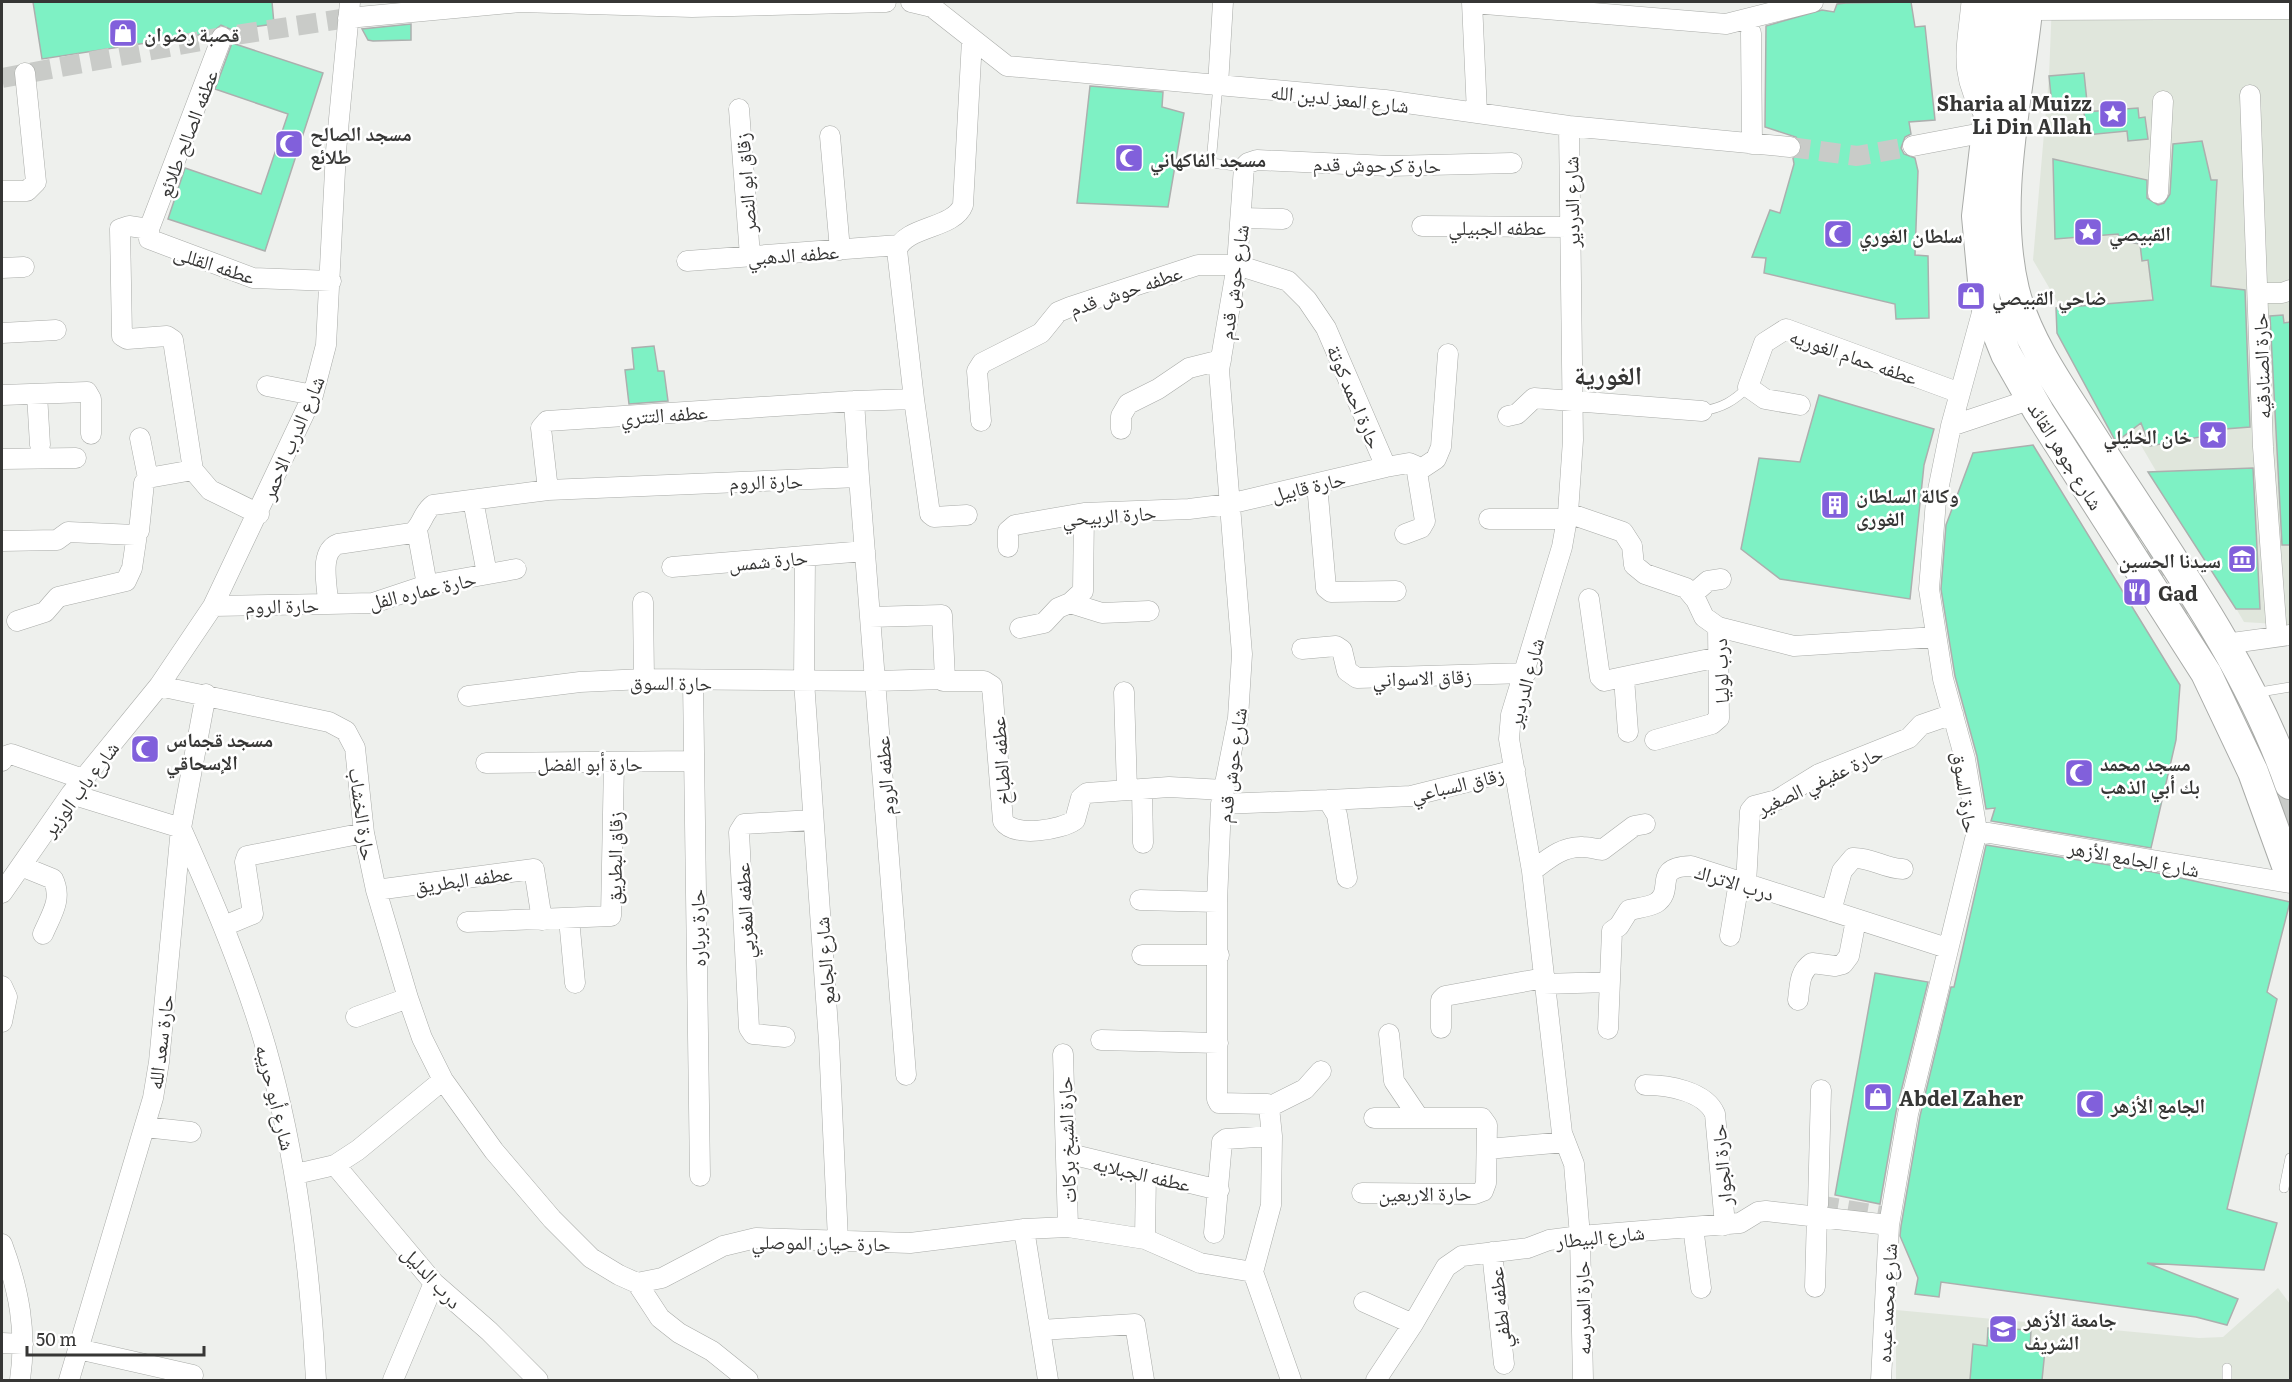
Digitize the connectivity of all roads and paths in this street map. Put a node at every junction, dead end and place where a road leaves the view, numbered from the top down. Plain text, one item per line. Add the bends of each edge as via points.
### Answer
1 (886, 2) edge
2 (911, 2) edge
3 (921, 2) edge
4 (1223, 2) edge
5 (1473, 2) edge
6 (1813, 2) edge
7 (1975, 2) edge
8 (2289, 2) edge
9 (692, 4) edge
10 (2019, 4) edge
11 (2290, 9) edge
12 (349, 10) edge
13 (2290, 16) edge
14 (1751, 33) dead end
15 (222, 37) dead end
16 (972, 40) junction
17 (25, 73) dead end
18 (1218, 85) junction
19 (2250, 95) dead end
20 (2163, 102) dead end
21 (739, 109) dead end
22 (1477, 113) junction
23 (1988, 123) junction
24 (1569, 126) junction
25 (830, 136) dead end
26 (1752, 144) junction
27 (1913, 146) tunnel mouth
28 (1790, 147) tunnel mouth
29 (1512, 163) dead end
30 (1244, 167) junction
31 (2, 191) edge
32 (2158, 193) dead end
33 (1242, 218) junction
34 (1283, 219) dead end
35 (1422, 226) dead end
36 (1571, 227) junction
37 (149, 228) junction
38 (899, 245) junction
39 (840, 250) junction
40 (750, 256) junction
41 (687, 261) dead end
42 (1236, 265) junction
43 (24, 267) dead end
44 (2, 268) edge
45 (331, 281) junction
46 (2290, 290) edge
47 (2258, 293) junction
48 (1985, 302) junction
49 (56, 330) dead end
50 (2, 333) edge
51 (1448, 354) dead end
52 (1221, 360) junction
53 (267, 386) dead end
54 (1748, 387) junction
55 (1960, 393) junction
56 (37, 394) junction
57 (2, 395) edge
58 (313, 395) junction
59 (914, 399) junction
60 (1573, 399) junction
61 (2032, 399) junction
62 (854, 401) junction
63 (1800, 405) dead end
64 (1702, 411) joint
65 (1508, 416) dead end
66 (981, 421) dead end
67 (1951, 426) junction
68 (1121, 429) dead end
69 (91, 434) dead end
70 (140, 438) dead end
71 (39, 445) dead end
72 (76, 458) dead end
73 (2, 459) edge
74 (1386, 466) junction
75 (193, 470) junction
76 (1418, 471) junction
77 (859, 477) junction
78 (148, 478) junction
79 (1317, 484) junction
80 (548, 490) junction
81 (473, 500) junction
82 (1229, 504) junction
83 (1084, 513) junction
84 (259, 514) junction
85 (967, 515) dead end
86 (1566, 516) junction
87 (1490, 519) dead end
88 (417, 530) junction
89 (137, 534) junction
90 (1405, 534) dead end
91 (2, 541) edge
92 (1008, 548) dead end
93 (865, 551) junction
94 (805, 556) junction
95 (672, 567) dead end
96 (516, 569) dead end
97 (486, 574) junction
98 (1721, 579) dead end
99 (427, 585) junction
100 (1396, 591) dead end
101 (1693, 594) junction
102 (1589, 599) dead end
103 (643, 603) dead end
104 (1070, 603) junction
105 (328, 604) junction
106 (213, 606) junction
107 (1149, 611) dead end
108 (870, 617) junction
109 (17, 621) dead end
110 (1718, 627) junction
111 (1020, 628) dead end
112 (2284, 635) edge
113 (1936, 637) junction
114 (2225, 644) junction
115 (1302, 649) dead end
116 (1719, 657) junction
117 (1526, 673) junction
118 (1624, 678) junction
119 (644, 679) junction
120 (693, 681) junction
121 (804, 681) junction
122 (876, 681) junction
123 (943, 681) junction
124 (159, 686) junction
125 (2290, 687) edge
126 (1124, 692) dead end
127 (2253, 693) junction
128 (206, 694) junction
129 (468, 696) dead end
130 (1953, 714) junction
131 (1629, 732) dead end
132 (1655, 740) dead end
133 (2, 761) edge
134 (614, 762) junction
135 (694, 762) junction
136 (486, 763) dead end
137 (1515, 770) junction
138 (2290, 784) edge
139 (77, 787) junction
140 (1135, 789) junction
141 (1223, 797) junction
142 (1328, 800) junction
143 (812, 820) junction
144 (1645, 824) dead end
145 (181, 828) junction
146 (1977, 831) junction
147 (364, 833) junction
148 (1143, 843) dead end
149 (21, 866) junction
150 (1903, 869) dead end
151 (1532, 871) junction
152 (2290, 874) edge
153 (1347, 878) dead end
154 (1742, 883) junction
155 (2290, 884) edge
156 (376, 890) junction
157 (2, 893) edge
158 (1140, 900) dead end
159 (1217, 902) junction
160 (1831, 911) junction
161 (569, 919) junction
162 (542, 920) junction
163 (1856, 920) junction
164 (467, 922) dead end
165 (224, 926) junction
166 (43, 934) dead end
167 (1730, 936) dead end
168 (1947, 948) junction
169 (1142, 955) dead end
170 (1219, 956) junction
171 (1544, 981) junction
172 (1609, 982) junction
173 (575, 983) dead end
174 (2, 986) edge
175 (408, 998) junction
176 (1798, 1000) dead end
177 (356, 1017) dead end
178 (2, 1022) edge
179 (1441, 1028) dead end
180 (1608, 1029) dead end
181 (1389, 1034) dead end
182 (785, 1037) dead end
183 (1101, 1040) dead end
184 (1218, 1042) junction
185 (1063, 1054) dead end
186 (1321, 1071) dead end
187 (906, 1076) dead end
188 (443, 1080) junction
189 (1645, 1085) dead end
190 (1821, 1090) dead end
191 (1269, 1107) junction
192 (1374, 1118) dead end
193 (1419, 1118) junction
194 (145, 1127) junction
195 (191, 1132) dead end
196 (1272, 1136) junction
197 (1565, 1142) junction
198 (1488, 1149) junction
199 (1066, 1154) junction
200 (2290, 1158) edge
201 (335, 1165) junction
202 (1146, 1173) junction
203 (296, 1174) junction
204 (700, 1176) dead end
205 (2283, 1188) dead end
206 (1219, 1190) junction
207 (1362, 1193) dead end
208 (1817, 1210) junction
209 (1725, 1225) junction
210 (1889, 1225) junction
211 (1068, 1227) junction
212 (1693, 1227) junction
213 (1024, 1229) junction
214 (1214, 1233) dead end
215 (1580, 1236) junction
216 (1145, 1239) junction
217 (838, 1240) junction
218 (2, 1244) edge
219 (1492, 1252) junction
220 (1253, 1272) junction
221 (434, 1283) junction
222 (638, 1283) junction
223 (1815, 1287) dead end
224 (1701, 1288) dead end
225 (1364, 1302) dead end
226 (1413, 1324) junction
227 (1041, 1330) junction
228 (2, 1343) edge
229 (23, 1344) junction
230 (78, 1349) junction
231 (1504, 1364) dead end
232 (2227, 1368) dead end
233 (193, 1375) dead end
234 (20, 1380) edge
235 (69, 1380) edge
236 (316, 1380) edge
237 (393, 1380) edge
238 (538, 1380) edge
239 (748, 1380) edge
240 (1048, 1380) edge
241 (1144, 1380) edge
242 (1291, 1380) edge
243 (1376, 1380) edge
244 (1583, 1380) edge
245 (1881, 1380) edge
246 (2227, 1380) edge

1 - 9 street
2 - 3 street, شارع المعز لدين الله
3 - 16 street, شارع المعز لدين الله
4 - 18 street
5 - 6 street via 1726,24
5 - 22 street
7 - 23 main road via 1969,72
8 - 11 street
9 - 12 street via 520,2
10 - 11 street
10 - 23 main road, شارع جوهر القائد
10 - 114 main road, شارع جوهر القائد via 2008,200 2015,291 2033,339 2060,386
11 - 13 street
12 - 45 street, شارع الدرب الاحمر via 336,151
14 - 26 street
15 - 37 street, عطفه الصالح طلائع
16 - 18 street, شارع المعز لدين الله via 1007,66
16 - 38 street via 961,210
17 - 31 street via 36,182 27,191
18 - 22 street, شارع المعز لدين الله via 1385,100
18 - 30 lane via 1211,163
19 - 47 street, حارة الصنادقيه
20 - 32 street
21 - 40 street, زقاق ابو النصر
22 - 24 street, شارع المعز لدين الله
23 - 27 street
23 - 48 main road, شارع جوهر القائد via 1977,216
24 - 26 street, شارع المعز لدين الله
24 - 36 street, شارع الدردير
25 - 39 street
26 - 28 street, شارع المعز لدين الله
29 - 30 street, حارة كرحوش قدم via 1389,166 1257,160
30 - 33 street, شارع حوش قدم
33 - 34 street
33 - 42 street, شارع حوش قدم
35 - 36 street, عطفه الجبيلي
36 - 60 street, شارع الدردير
37 - 45 street, عطفه القللى via 151,241 253,278
37 - 75 street via 129,226 120,230 121,333 127,339 167,336 172,340
38 - 39 street, عطفه الدهبي
38 - 59 street
39 - 40 street, عطفه الدهبي
40 - 41 street, عطفه الدهبي
42 - 52 street, شارع حوش قدم
42 - 66 street, عطفه حوش قدم via 1198,265 1058,312 1041,333 982,363 977,371
42 - 74 street, حارة احمد كوتة via 1288,281 1307,300 1326,328
43 - 44 street
45 - 58 street, شارع الدرب الاحمر via 326,345
46 - 47 street
47 - 112 street, حارة الصنادقيه via 2263,447
48 - 55 street, حارة السوق
48 - 61 main road, شارع جوهر القائد via 2006,354
49 - 50 street
51 - 76 street via 1441,447 1436,459
52 - 68 street via 1189,368 1128,404 1121,416
52 - 82 street, شارع حوش قدم
53 - 58 street
54 - 55 street, عطفه حمام الغوريه via 1764,343 1786,329
54 - 63 street via 1765,399
54 - 64 lane via 1734,401
55 - 67 street, حارة السوق
56 - 57 street
56 - 69 street via 87,392 91,399
56 - 71 street
58 - 84 street, شارع الدرب الاحمر
59 - 62 street
59 - 85 street via 930,514
60 - 64 street
60 - 65 street via 1534,398 1517,414
60 - 86 street, شارع الدردير via 1574,440
61 - 67 street
61 - 152 main road, شارع جوهر القائد via 2211,682 2253,772
62 - 77 street
62 - 80 street, عطفه التتري via 547,421 541,428
67 - 113 street, حارة السوق via 1936,500 1929,589
70 - 78 street
72 - 73 street
74 - 76 street, حارة احمد كوتة via 1413,464
74 - 79 street, حارة قابيل
75 - 78 street
75 - 84 street via 210,490
76 - 90 street via 1425,521 1421,528
77 - 80 street, حارة الروم
77 - 93 street, عطفه الروم
78 - 89 street
79 - 82 street, حارة قابيل
79 - 100 street via 1326,588 1331,592
80 - 81 street, حارة الروم
81 - 88 street, حارة الروم via 433,505 423,514
81 - 97 street
82 - 83 street, حارة الربيحي
82 - 141 street, شارع حوش قدم via 1242,654 1238,718
83 - 92 street, حارة الربيحي via 1015,525 1008,531
83 - 104 street via 1083,591
84 - 106 street, شارع الدرب الاحمر
86 - 87 street
86 - 101 street via 1623,532 1632,546 1638,570
86 - 117 street, شارع الدردير via 1562,547
88 - 99 street
88 - 105 street, حارة الروم via 338,544 330,549 326,557
89 - 91 street via 68,532 57,540
89 - 109 street via 126,581 58,597 48,611
93 - 94 street, حارة شمس
93 - 108 street, عطفه الروم
94 - 95 street, حارة شمس
94 - 121 street, شارع الجامع
96 - 97 street, حارة عماره الفل
97 - 99 street, حارة عماره الفل
98 - 101 street via 1708,580
99 - 105 street, حارة عماره الفل via 372,603
101 - 110 street via 1704,617
102 - 118 street via 1600,676 1604,681
103 - 119 street
104 - 107 street via 1102,614
104 - 111 street via 1058,608 1044,623
105 - 106 street, حارة الروم
106 - 124 street, شارع الدرب الاحمر
108 - 122 street, عطفه الروم
108 - 123 street via 942,615 946,676
110 - 113 street via 1794,646
110 - 116 street, درب لوليا
112 - 114 street
113 - 130 street, حارة السوق
114 - 127 main road, شارع جوهر القائد
115 - 117 street, زقاق الاسواني via 1336,646 1347,671 1357,678
116 - 118 street
116 - 132 street, درب لوليا via 1719,718 1712,724
117 - 137 street, شارع الدردير via 1511,715 1509,739
118 - 131 street
119 - 120 street, حارة السوق
119 - 129 street, حارة السوق via 580,682
120 - 121 street, حارة السوق
120 - 135 street, حارة برباره
121 - 122 street, حارة السوق
121 - 143 street, شارع الجامع
122 - 123 street, حارة السوق
122 - 187 street, عطفه الروم
123 - 140 street, عطفه الطباخ via 984,681 992,686 1003,821 1007,827 1057,829 1075,820 1081,798 1087,793
124 - 128 street, حارة الخشاب
124 - 139 street, شارع باب الوزير
125 - 127 lane
126 - 140 street
127 - 138 main road, شارع جوهر القائد
128 - 145 street, حارة سعد الله
128 - 147 street, حارة الخشاب via 328,722 346,731 355,748
130 - 146 street, حارة السوق
130 - 154 street, حارة عفيفي الصغير via 1921,725 1909,738 1819,774 1777,800 1754,806 1750,811
133 - 139 street via 11,754
134 - 135 street, حارة أبو الفضل
134 - 136 street, حارة أبو الفضل
134 - 161 street, زقاق البطريق via 614,912 607,918
135 - 204 street, حارة برباره
137 - 142 street, زقاق السباعي via 1411,796
137 - 151 street, شارع الدردير
139 - 145 street
139 - 149 street, شارع باب الوزير
140 - 141 street, عطفه الطباخ via 1169,787
140 - 148 street
141 - 142 street, زقاق السباعي
141 - 159 street, شارع حوش قدم
142 - 153 street via 1337,815
143 - 182 street, عطفه المغربي via 744,824 739,832 750,1030 753,1034
143 - 217 street, شارع الجامع via 829,1042
144 - 151 street via 1634,826 1602,850 1587,846 1556,853
145 - 165 street, شارع أبو حريبه
145 - 194 street, حارة سعد الله via 159,1062
146 - 155 street, شارع الجامع الأزهر
146 - 168 street, حارة السوق
147 - 156 street, حارة الخشاب
147 - 165 street via 247,856 253,914
149 - 157 street, شارع باب الوزير
149 - 166 street via 53,879 57,887 59,896
150 - 160 street via 1853,858 1842,871
151 - 171 street, شارع الدردير
154 - 160 street, درب الاتراك
154 - 167 street
154 - 172 street, درب الاتراك via 1691,866 1669,872 1663,896 1656,903 1629,910 1612,931
156 - 162 street, عطفه البطريق via 534,869
156 - 175 street, حارة الخشاب
158 - 159 street
159 - 170 street, شارع حوش قدم
160 - 163 street, درب الاتراك
161 - 162 street, زقاق البطريق
161 - 173 street
162 - 164 street, زقاق البطريق
163 - 168 street, درب الاتراك
163 - 176 street via 1843,964 1812,963 1806,967
165 - 203 street, شارع أبو حريبه via 266,1048
168 - 210 street, حارة السوق via 1908,1114
169 - 170 street
170 - 184 street, شارع حوش قدم
171 - 172 street
171 - 179 street via 1444,996
171 - 197 street, شارع الدردير
172 - 180 street, درب الاتراك
174 - 178 street via 7,997
175 - 177 street
175 - 188 street, حارة الخشاب
181 - 193 street via 1394,1081
183 - 184 street
184 - 191 street, شارع حوش قدم via 1217,1102
185 - 199 street, حارة الشيخ بركات
186 - 191 street via 1305,1089
188 - 201 street
188 - 222 street via 494,1151 552,1219 591,1258
189 - 209 street, حارة الجوار via 1701,1097 1711,1105
190 - 208 street
191 - 196 street
192 - 193 street, حارة الاربعين
193 - 198 street, حارة الاربعين via 1482,1118 1487,1125
194 - 195 street
194 - 230 street, حارة سعد الله
196 - 206 street via 1224,1140
196 - 220 street via 1271,1205
197 - 198 street
197 - 215 street, شارع الدردير via 1574,1164
198 - 207 street, حارة الاربعين via 1486,1183 1483,1191 1475,1194
199 - 202 street, عطفه الجبلايه
199 - 211 street, حارة الشيخ بركات
200 - 205 lane
201 - 203 street
201 - 221 street, درب الدليل
202 - 206 street, عطفه الجبلايه
202 - 216 street
203 - 236 street, شارع أبو حريبه via 311,1286
206 - 214 street
208 - 209 street, شارع البيطار via 1758,1212 1740,1223
208 - 210 street, شارع البيطار
208 - 223 street
209 - 212 street, شارع البيطار
210 - 245 street, شارع محمد عبده
211 - 213 street, حارة حيان الموصلي
211 - 216 street, حارة حيان الموصلي
212 - 215 street, شارع البيطار
212 - 224 street
213 - 217 street, حارة حيان الموصلي via 910,1243
213 - 227 street
215 - 219 street, شارع البيطار
215 - 244 street, حارة المدرسه
216 - 220 street, حارة حيان الموصلي via 1200,1263
217 - 222 street, حارة حيان الموصلي via 735,1241 677,1272
218 - 229 street via 17,1287
219 - 226 street, شارع البيطار via 1452,1261
219 - 231 street, عطفه لطفي
220 - 242 street
221 - 237 street
221 - 238 street, درب الدليل
222 - 239 street via 660,1318
225 - 226 street
226 - 243 street, شارع البيطار
227 - 240 street
227 - 241 street via 1135,1324
228 - 229 street
229 - 234 street
230 - 233 street
230 - 235 street, حارة سعد الله
232 - 246 lane

